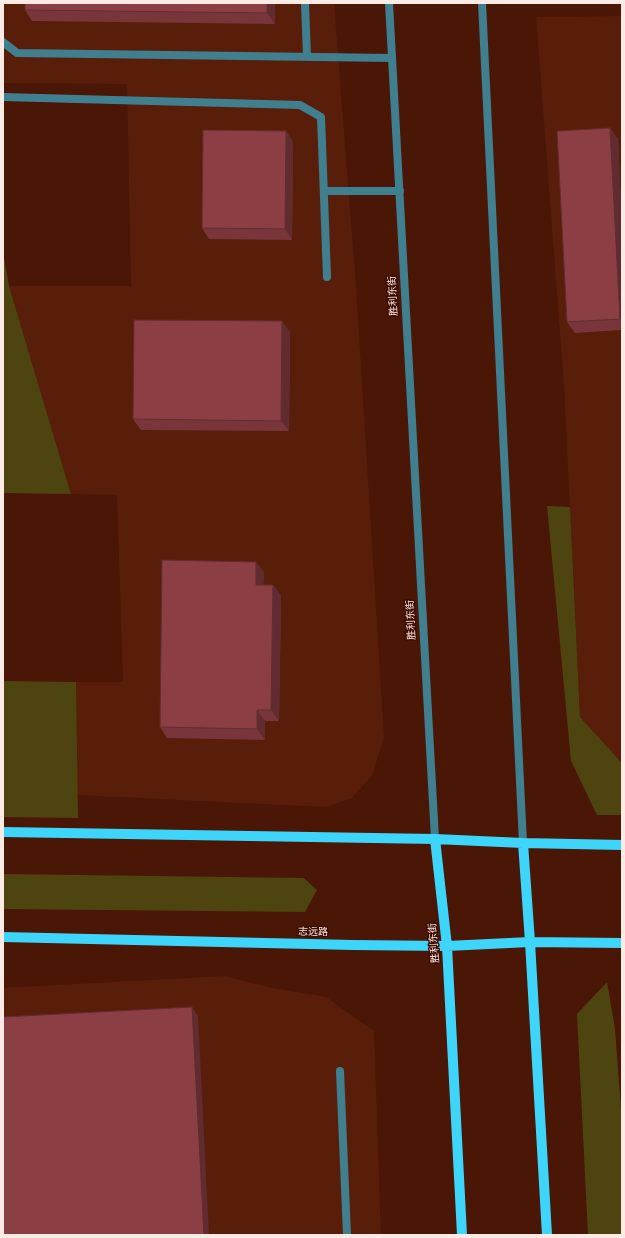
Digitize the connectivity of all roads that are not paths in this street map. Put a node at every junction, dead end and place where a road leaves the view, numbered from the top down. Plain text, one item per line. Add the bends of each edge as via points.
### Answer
1 (305, 3) edge
2 (389, 3) edge
3 (482, 3) edge
4 (3, 42) edge
5 (307, 57) junction
6 (392, 58) junction
7 (3, 97) edge
8 (324, 191) junction
9 (400, 191) junction
10 (327, 277) dead end
11 (3, 832) edge
12 (435, 839) junction
13 (522, 843) junction
14 (622, 845) edge
15 (3, 937) edge
16 (530, 942) junction
17 (622, 943) edge
18 (447, 946) junction
19 (340, 1071) dead end
20 (347, 1235) edge
21 (462, 1235) edge
22 (547, 1235) edge

1 - 5 street
2 - 6 street, 胜利东街
3 - 13 street
4 - 5 street via 17,52
5 - 6 street
6 - 9 street, 胜利东街
7 - 8 street via 300,105 321,117
8 - 9 street
8 - 10 street
9 - 12 street, 胜利东街
11 - 12 main road
12 - 13 main road
12 - 18 main road, 胜利东街
13 - 14 main road
13 - 16 main road
15 - 18 main road, 志远路
16 - 17 main road, 志远路
16 - 18 main road, 志远路
16 - 22 main road
18 - 21 main road, 胜利东街
19 - 20 street

